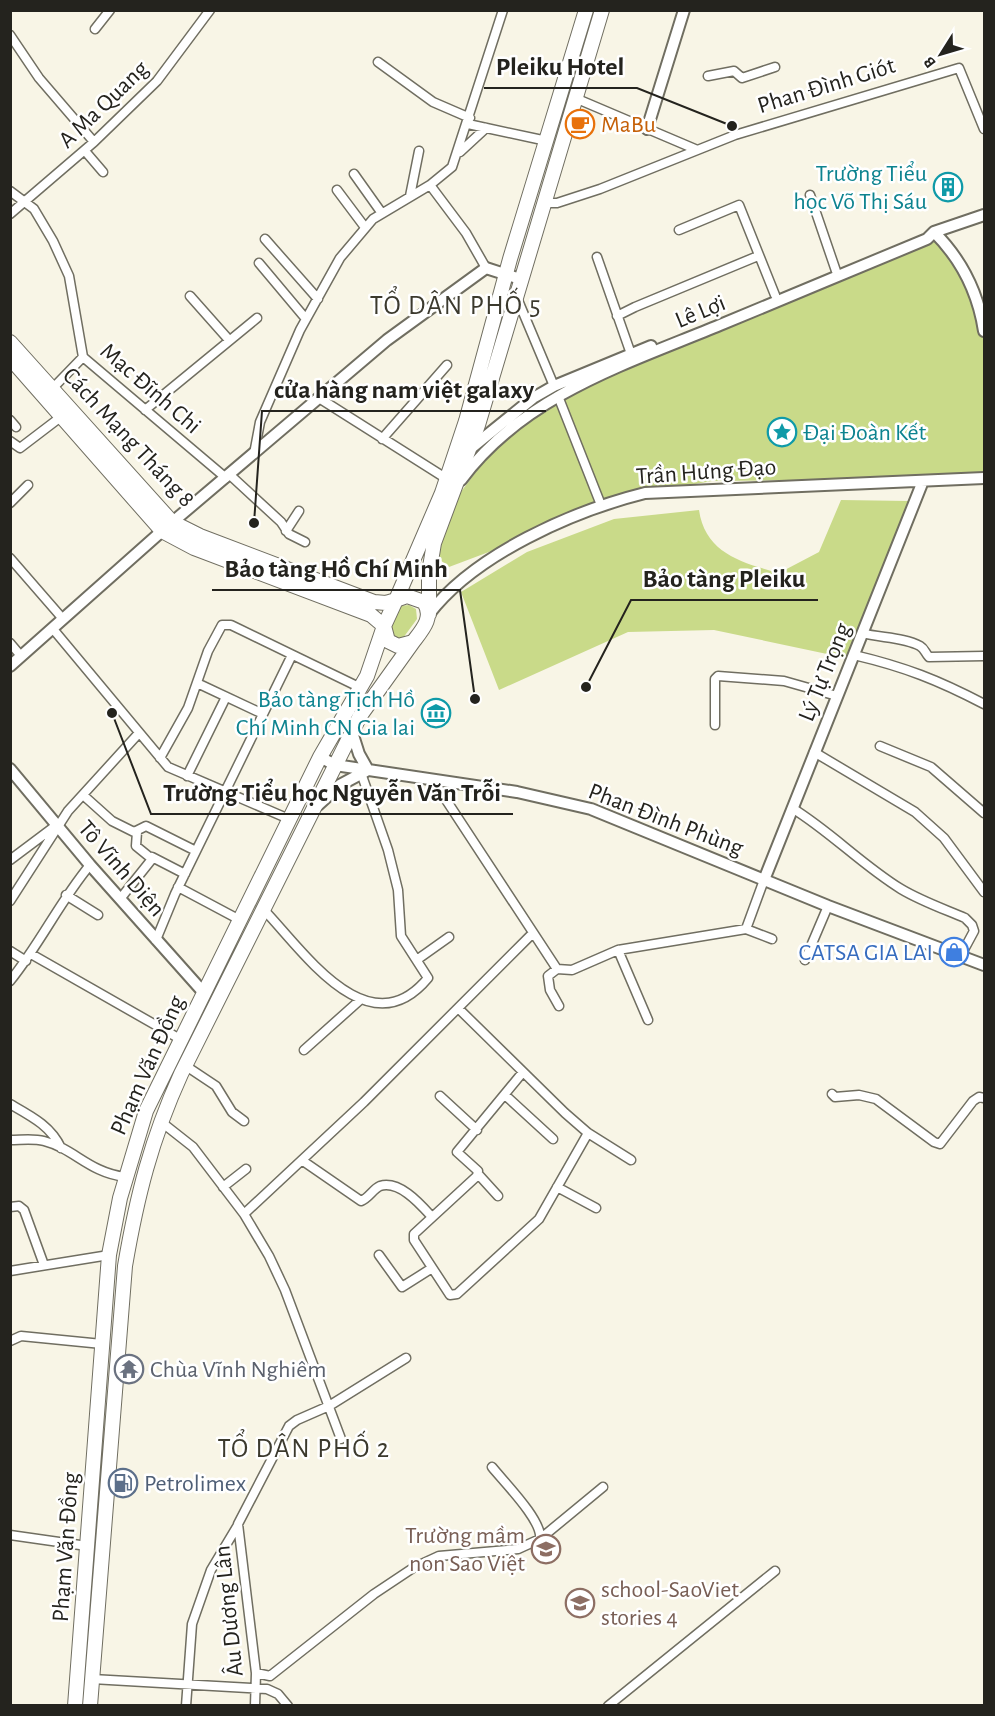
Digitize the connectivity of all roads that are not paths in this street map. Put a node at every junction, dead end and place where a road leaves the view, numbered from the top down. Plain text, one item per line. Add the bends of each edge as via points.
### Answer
1 (110, 10) edge
2 (210, 10) edge
3 (503, 10) edge
4 (586, 10) edge
5 (602, 10) edge
6 (684, 10) edge
7 (94, 29) dead end
8 (10, 35) edge
9 (378, 62) dead end
10 (775, 67) dead end
11 (708, 76) dead end
12 (575, 98) junction
13 (469, 121) junction
14 (486, 128) junction
15 (647, 129) junction
16 (984, 129) edge
17 (547, 141) junction
18 (94, 142) junction
19 (695, 149) junction
20 (85, 151) junction
21 (419, 151) dead end
22 (457, 154) junction
23 (103, 172) dead end
24 (354, 174) dead end
25 (430, 185) junction
26 (337, 190) dead end
27 (10, 191) edge
28 (810, 195) dead end
29 (410, 196) junction
30 (25, 203) junction
31 (543, 203) junction
32 (381, 212) junction
33 (10, 214) edge
34 (984, 215) edge
35 (364, 226) junction
36 (679, 230) dead end
37 (934, 232) junction
38 (265, 239) dead end
39 (758, 256) junction
40 (597, 257) dead end
41 (260, 264) dead end
42 (486, 268) junction
43 (836, 271) junction
44 (514, 282) junction
45 (190, 296) dead end
46 (777, 298) junction
47 (318, 299) junction
48 (617, 316) junction
49 (257, 318) dead end
50 (306, 319) junction
51 (984, 331) edge
52 (229, 340) junction
53 (10, 342) edge
54 (631, 354) junction
55 (83, 357) junction
56 (10, 358) edge
57 (447, 365) dead end
58 (52, 389) junction
59 (556, 391) junction
60 (319, 398) junction
61 (145, 410) junction
62 (62, 417) junction
63 (382, 438) junction
64 (10, 441) edge
65 (467, 451) junction
66 (254, 454) junction
67 (228, 476) junction
68 (451, 477) junction
69 (984, 478) edge
70 (923, 481) junction
71 (28, 485) dead end
72 (10, 503) edge
73 (601, 504) junction
74 (299, 511) dead end
75 (167, 526) junction
76 (286, 531) junction
77 (305, 542) dead end
78 (10, 558) edge
79 (396, 600) junction
80 (429, 614) junction
81 (63, 619) junction
82 (384, 626) junction
83 (53, 629) junction
84 (862, 633) junction
85 (413, 642) junction
86 (10, 643) edge
87 (854, 655) junction
88 (21, 656) junction
89 (984, 656) edge
90 (291, 657) junction
91 (10, 666) edge
92 (197, 683) junction
93 (361, 688) junction
94 (837, 696) junction
95 (226, 697) junction
96 (984, 704) edge
97 (263, 714) junction
98 (714, 725) dead end
99 (352, 732) junction
100 (140, 733) junction
101 (880, 746) dead end
102 (814, 752) junction
103 (320, 757) junction
104 (160, 758) junction
105 (335, 765) junction
106 (10, 769) edge
107 (362, 771) junction
108 (187, 776) junction
109 (433, 780) junction
110 (326, 784) junction
111 (225, 792) junction
112 (83, 795) junction
113 (792, 808) junction
114 (312, 812) junction
115 (984, 813) edge
116 (289, 819) junction
117 (57, 826) junction
118 (137, 832) junction
119 (196, 851) junction
120 (152, 857) junction
121 (10, 860) edge
122 (90, 865) junction
123 (185, 874) junction
124 (764, 880) junction
125 (178, 887) junction
126 (984, 892) edge
127 (66, 895) junction
128 (120, 898) junction
129 (10, 901) edge
130 (828, 906) junction
131 (265, 911) junction
132 (98, 915) dead end
133 (240, 920) junction
134 (746, 929) junction
135 (532, 934) junction
136 (449, 937) dead end
137 (772, 939) dead end
138 (156, 940) junction
139 (618, 950) junction
140 (10, 951) edge
141 (28, 957) junction
142 (960, 957) junction
143 (418, 959) junction
144 (805, 960) dead end
145 (984, 965) edge
146 (557, 969) junction
147 (10, 981) edge
148 (204, 993) junction
149 (360, 999) junction
150 (219, 1001) junction
151 (559, 1006) dead end
152 (459, 1009) junction
153 (648, 1020) dead end
154 (180, 1039) junction
155 (304, 1050) dead end
156 (186, 1066) junction
157 (523, 1072) junction
158 (832, 1094) dead end
159 (505, 1095) junction
160 (440, 1096) dead end
161 (984, 1098) edge
162 (10, 1104) edge
163 (160, 1121) junction
164 (244, 1121) dead end
165 (477, 1130) junction
166 (588, 1133) junction
167 (553, 1139) dead end
168 (10, 1140) edge
169 (61, 1148) junction
170 (632, 1160) dead end
171 (303, 1161) junction
172 (246, 1169) dead end
173 (478, 1173) junction
174 (125, 1177) junction
175 (557, 1186) junction
176 (224, 1187) junction
177 (498, 1196) dead end
178 (10, 1207) edge
179 (596, 1208) dead end
180 (244, 1214) junction
181 (432, 1217) junction
182 (109, 1255) junction
183 (378, 1255) dead end
184 (44, 1265) junction
185 (432, 1268) junction
186 (10, 1271) edge
187 (10, 1341) edge
188 (102, 1344) junction
189 (406, 1358) dead end
190 (329, 1406) junction
191 (341, 1439) dead end
192 (492, 1467) dead end
193 (92, 1484) junction
194 (107, 1487) junction
195 (603, 1487) dead end
196 (238, 1524) junction
197 (10, 1536) edge
198 (540, 1539) junction
199 (87, 1546) junction
200 (775, 1570) dead end
201 (256, 1673) junction
202 (92, 1679) junction
203 (188, 1685) junction
204 (256, 1689) junction
205 (75, 1706) edge
206 (90, 1706) edge
207 (186, 1706) edge
208 (255, 1706) edge
209 (288, 1706) edge
210 (608, 1706) edge

1 - 7 street
2 - 18 street, A Ma Quang via 158,81
3 - 13 street
4 - 17 main road
5 - 12 main road
6 - 15 street
8 - 18 street via 39,78
9 - 13 street via 434,102
10 - 11 street via 742,78 734,71
12 - 15 street
12 - 31 main road
13 - 14 street
13 - 22 street
14 - 17 street
14 - 22 street
15 - 19 street
16 - 19 street, Phan Đình Giót via 959,68
17 - 44 main road
18 - 20 street, A Ma Quang
19 - 31 street, Phan Đình Giót via 600,189 557,203
20 - 23 street
20 - 30 street, A Ma Quang
21 - 29 street
22 - 25 street via 449,172
24 - 32 street
25 - 29 street
25 - 42 street
26 - 35 street
27 - 30 street, Mạc Đĩnh Chi
28 - 43 street
29 - 32 street
30 - 33 street, A Ma Quang
30 - 55 street, Mạc Đĩnh Chi via 42,221 69,276
31 - 44 main road
32 - 35 street
34 - 37 street, Lê Lợi
35 - 47 street via 337,263
36 - 39 street via 739,205
37 - 43 street
37 - 46 street, Lê Lợi via 927,239
37 - 51 street via 968,275
38 - 47 street
39 - 46 street
39 - 48 street
40 - 48 street
41 - 50 street
42 - 44 street
42 - 60 street via 387,340
43 - 46 street
44 - 59 street
44 - 65 main road via 478,425
44 - 68 main road
45 - 52 street
46 - 54 street
46 - 59 street, Lê Lợi
47 - 50 street
48 - 54 street
49 - 52 street
50 - 66 street via 260,422
52 - 61 street
53 - 58 main road, Cách Mạng Tháng 8
54 - 59 street
55 - 58 street
55 - 61 street, Mạc Đĩnh Chi
56 - 62 main road, Cách Mạng Tháng 8
57 - 63 street
58 - 75 main road, Cách Mạng Tháng 8
59 - 65 street via 520,407
59 - 68 street, Lê Lợi
59 - 73 street
60 - 63 street
60 - 66 street
61 - 67 street, Mạc Đĩnh Chi
62 - 64 street via 20,448
62 - 75 main road, Cách Mạng Tháng 8
63 - 68 street
65 - 68 main road
65 - 68 main road
66 - 67 street
67 - 75 street
67 - 76 street, Mạc Đĩnh Chi
68 - 79 main road
68 - 80 main road via 430,559
69 - 70 street, Trần Hưng Đạo
70 - 73 street, Trần Hưng Đạo via 678,490
70 - 84 street, Lý Tự Trọng
71 - 72 street
73 - 80 street, Trần Hưng Đạo via 522,542 479,568 443,595
74 - 76 street
75 - 79 main road, Cách Mạng Tháng 8 via 374,602
75 - 81 street
75 - 82 main road, Cách Mạng Tháng 8 via 194,548 375,616
76 - 77 street, Mạc Đĩnh Chi
78 - 81 street
79 - 80 main road via 407,596 419,598
79 - 82 main road
80 - 85 main road
81 - 83 street
82 - 85 main road via 393,645 403,647
82 - 93 main road, Phạm Văn Đồng via 377,654
83 - 88 street
83 - 100 street
84 - 87 street, Lý Tự Trọng
84 - 89 street via 912,643 932,657
85 - 99 main road, Phạm Văn Đồng
86 - 88 street
87 - 94 street, Lý Tự Trọng
87 - 96 street via 944,682
88 - 91 street
90 - 92 street via 231,625 222,625
90 - 93 street
90 - 97 street
92 - 95 street
92 - 104 street
93 - 103 main road, Phạm Văn Đồng
94 - 98 street via 784,681 718,676
94 - 102 street, Lý Tự Trọng
95 - 97 street
95 - 108 street
97 - 111 street
99 - 105 main road, Phạm Văn Đồng
99 - 107 street
100 - 104 street
100 - 112 street
101 - 115 street via 931,767
102 - 113 street, Lý Tự Trọng
102 - 126 street via 915,812 944,838
103 - 105 street, Phan Đình Phùng
103 - 116 main road, Phạm Văn Đồng
104 - 108 street via 168,767
105 - 107 street, Phan Đình Phùng
105 - 110 main road, Phạm Văn Đồng
106 - 117 street, Tô Vĩnh Diện
107 - 109 street, Phan Đình Phùng
107 - 110 street
107 - 114 street via 340,785
107 - 143 street via 398,890 401,936
108 - 111 street
109 - 124 street, Phan Đình Phùng via 517,792 591,809
109 - 135 street
110 - 114 main road, Phạm Văn Đồng
111 - 116 street
111 - 119 street
112 - 117 street
112 - 118 street via 112,821
113 - 124 street, Lý Tự Trọng
113 - 142 street via 901,889 972,924 974,931
114 - 131 main road, Phạm Văn Đồng
116 - 133 main road, Phạm Văn Đồng
117 - 121 street
117 - 122 street, Tô Vĩnh Diện
117 - 129 street
118 - 119 street via 146,826
118 - 120 street via 136,846
119 - 123 street
120 - 123 street
120 - 128 street
122 - 127 street
122 - 128 street, Tô Vĩnh Diện
123 - 125 street
124 - 130 street, Phan Đình Phùng
124 - 134 street
125 - 133 street
125 - 138 street
127 - 132 street
127 - 141 street
128 - 138 street, Tô Vĩnh Diện
130 - 142 street, Phan Đình Phùng
130 - 144 street
131 - 149 street via 304,957
131 - 150 main road, Phạm Văn Đồng
133 - 148 main road, Phạm Văn Đồng
134 - 137 street
134 - 139 street
135 - 146 street
135 - 152 street
136 - 143 street
138 - 148 street, Tô Vĩnh Diện
139 - 146 street via 572,970
139 - 153 street
140 - 141 street
141 - 147 street
141 - 154 street
142 - 145 street, Phan Đình Phùng
143 - 149 street via 428,978 413,992 386,1005
146 - 151 street via 548,976 548,982
148 - 150 main road
148 - 154 main road, Phạm Văn Đồng
149 - 155 street
150 - 156 main road, Phạm Văn Đồng
152 - 157 street
152 - 171 street
154 - 174 main road, Phạm Văn Đồng via 146,1112
156 - 163 main road, Phạm Văn Đồng
156 - 164 street via 216,1086 232,1112
157 - 159 street
157 - 166 street
158 - 161 street via 876,1099 940,1144 973,1101
159 - 165 street
159 - 167 street
160 - 165 street
162 - 169 street via 47,1127
163 - 176 street via 193,1147
163 - 194 main road, Phạm Văn Đồng via 135,1204 125,1266
165 - 173 street via 457,1152
166 - 170 street
166 - 175 street
168 - 169 street via 37,1140
169 - 174 street via 100,1172
171 - 180 street
171 - 181 street via 361,1201 380,1186 393,1187 415,1199
172 - 176 street
173 - 177 street
173 - 181 street
174 - 182 main road, Phạm Văn Đồng
175 - 179 street
175 - 185 street via 539,1219 455,1295 450,1295
176 - 180 street
178 - 184 street via 24,1210
180 - 190 street via 285,1290
181 - 185 street via 413,1237
182 - 184 street
182 - 188 main road, Phạm Văn Đồng
183 - 185 street via 402,1287
184 - 186 street
187 - 188 street via 21,1336
188 - 193 main road, Phạm Văn Đồng
189 - 190 street, Âu Dương Lân
190 - 191 street
190 - 196 street, Âu Dương Lân via 297,1420 285,1432
192 - 198 street via 540,1529
193 - 194 main road
193 - 199 main road, Phạm Văn Đồng
194 - 202 main road, Phạm Văn Đồng
195 - 198 street
196 - 201 street, Âu Dương Lân
196 - 203 street via 212,1570 192,1624
197 - 199 street
198 - 201 street via 518,1549 439,1556 413,1568 270,1676
199 - 205 main road, Phạm Văn Đồng
200 - 210 street
201 - 204 street, Âu Dương Lân
202 - 203 street
202 - 206 main road, Phạm Văn Đồng
203 - 204 street
203 - 207 street
204 - 208 street, Âu Dương Lân
204 - 209 street via 278,1694

